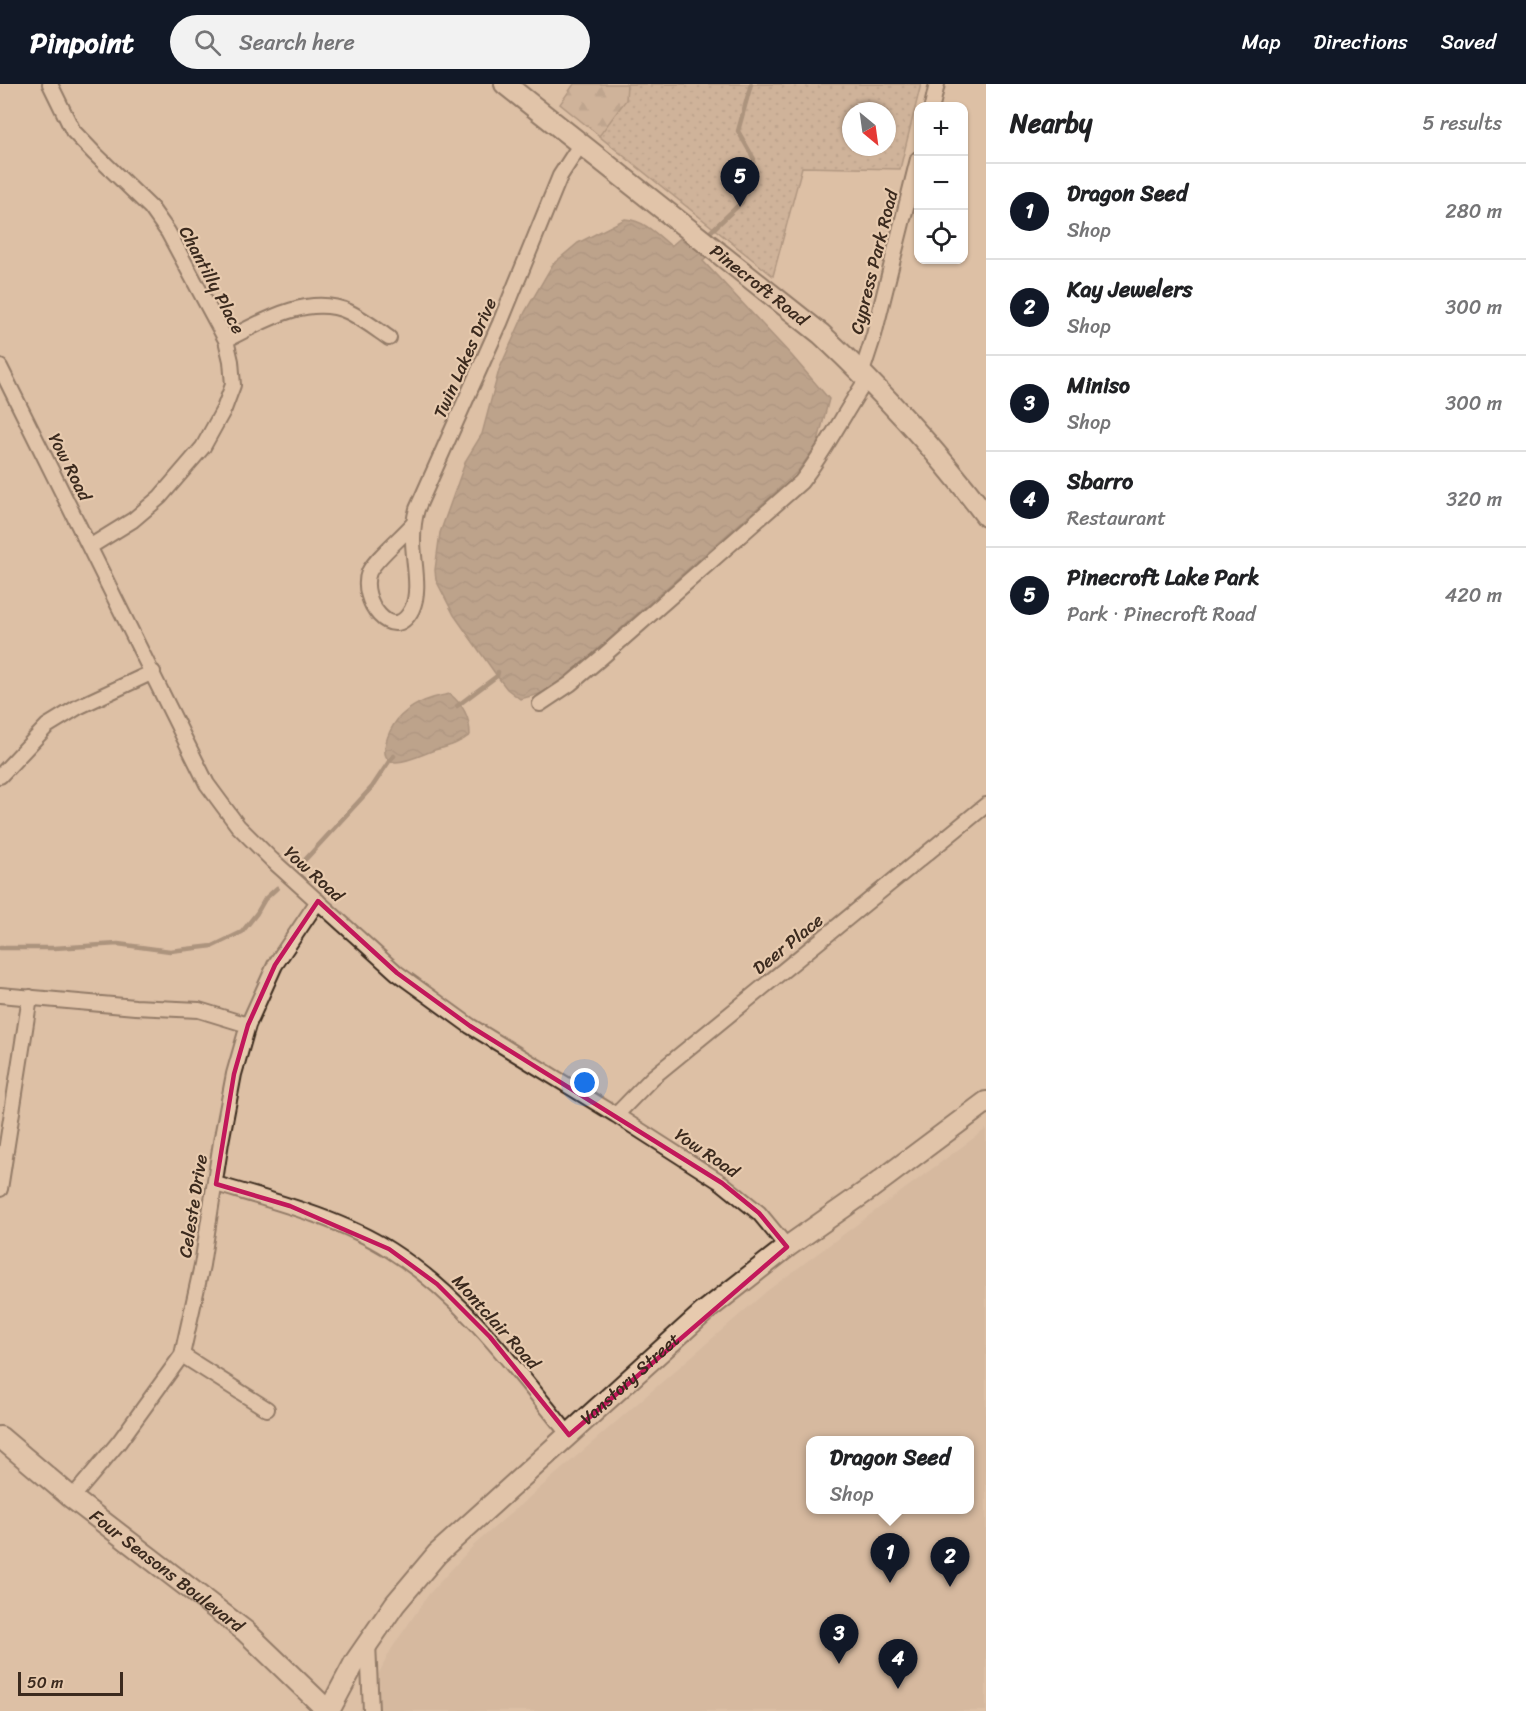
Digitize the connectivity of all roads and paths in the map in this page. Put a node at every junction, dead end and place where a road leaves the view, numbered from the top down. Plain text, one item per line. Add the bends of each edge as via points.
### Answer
1 (50, 84) edge
2 (505, 84) edge
3 (938, 84) edge
4 (933, 102) edge
5 (580, 145) junction
6 (914, 175) edge
7 (389, 338) dead end
8 (225, 340) junction
9 (0, 367) edge
10 (865, 376) junction
11 (986, 516) edge
12 (413, 524) junction
13 (91, 546) junction
14 (153, 672) junction
15 (540, 704) dead end
16 (0, 776) edge
17 (986, 805) edge
18 (318, 901) junction
19 (0, 995) edge
20 (30, 997) junction
21 (248, 1025) junction
22 (986, 1102) edge
23 (616, 1115) junction
24 (216, 1184) junction
25 (0, 1189) edge
26 (787, 1247) junction
27 (182, 1355) junction
28 (267, 1409) dead end
29 (569, 1435) junction
30 (0, 1437) edge
31 (72, 1498) junction
32 (368, 1643) junction
33 (328, 1711) edge
34 (371, 1711) edge

1 - 8 street, Chantilly Place via 74,131 162,224
2 - 5 street, Pinecroft Road
3 - 4 street
5 - 10 street, Pinecroft Road via 821,334
5 - 12 street, Twin Lakes Drive via 560,176
6 - 10 street, Cypress Park Road
7 - 8 street via 348,312 319,304
8 - 13 street, Chantilly Place via 233,385 225,409 203,447 160,497 133,520
9 - 13 street, Yow Road
10 - 11 street, Pinecroft Road via 953,472
10 - 15 street via 826,448 801,482 594,664
12 - 12 street, Twin Lakes Drive via 416,592 412,608 397,623 385,621 369,598 370,570
13 - 14 street, Yow Road
14 - 16 street via 47,726
14 - 18 street, Yow Road via 207,784 238,826
17 - 23 street, Deer Place via 653,1077
18 - 21 street, Celeste Drive via 275,965
18 - 23 street, Yow Road via 397,973 470,1026
19 - 20 street
20 - 21 street via 199,1010
20 - 25 street
21 - 24 street, Celeste Drive via 234,1074
22 - 26 street, Vanstory Street
23 - 26 street, Yow Road via 722,1182 759,1213
24 - 27 street, Celeste Drive
24 - 29 street, Montclair Road via 290,1206 389,1249 437,1284 490,1337
26 - 29 street, Vanstory Street via 704,1312
27 - 28 street
27 - 31 street, Celeste Drive via 119,1442
29 - 32 street, Vanstory Street via 437,1554
30 - 31 street, Four Seasons Boulevard
31 - 33 street, Four Seasons Boulevard via 245,1631
32 - 33 street, Vanstory Street
32 - 34 street

